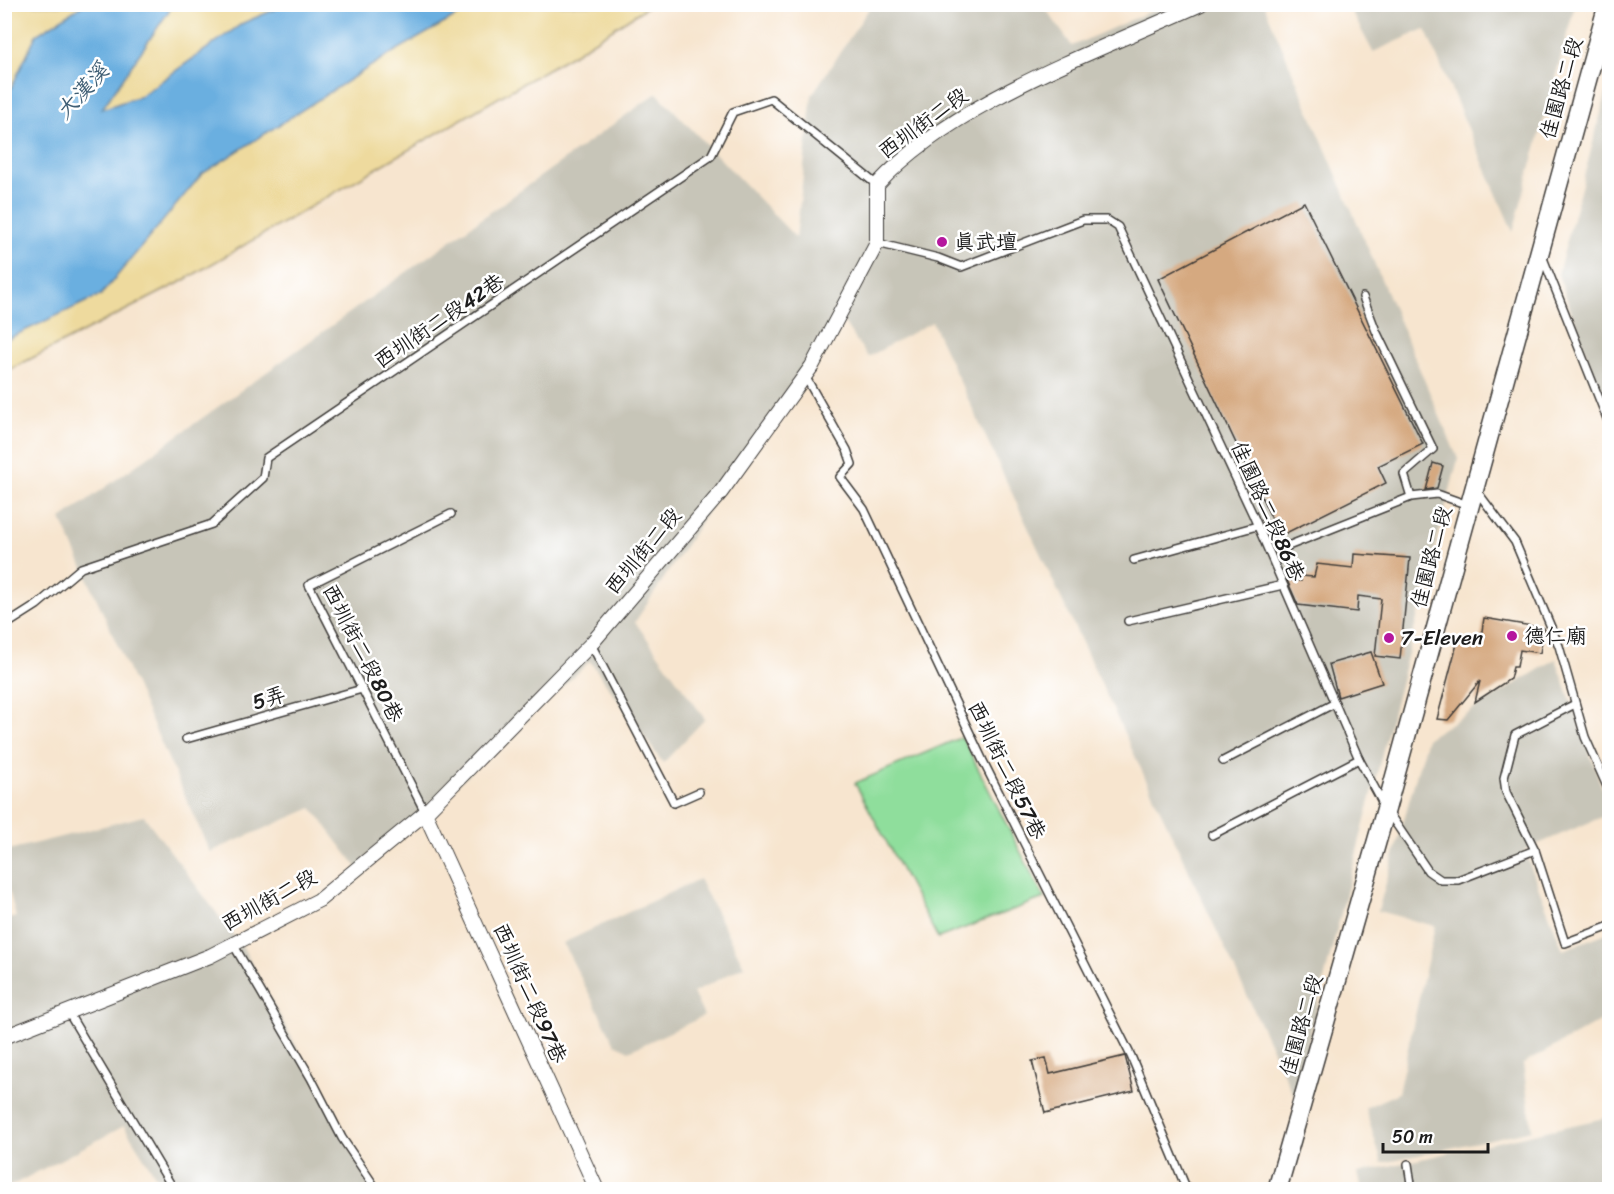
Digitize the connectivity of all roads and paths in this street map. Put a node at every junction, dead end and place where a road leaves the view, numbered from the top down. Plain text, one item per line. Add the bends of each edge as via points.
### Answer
1 (1201, 4) edge
2 (1608, 4) edge
3 (877, 185) junction
4 (877, 243) junction
5 (1539, 248) junction
6 (1363, 297) dead end
7 (805, 376) junction
8 (1610, 426) edge
9 (1471, 496) junction
10 (1411, 497) junction
11 (451, 514) dead end
12 (1257, 526) junction
13 (1288, 546) dead end
14 (1134, 560) dead end
15 (1283, 585) junction
16 (1128, 621) dead end
17 (4, 626) edge
18 (591, 644) junction
19 (362, 689) junction
20 (1335, 703) junction
21 (1575, 704) junction
22 (186, 739) dead end
23 (1359, 759) junction
24 (1223, 761) dead end
25 (699, 792) dead end
26 (1610, 793) edge
27 (1386, 809) junction
28 (426, 813) junction
29 (1212, 835) dead end
30 (1535, 850) junction
31 (1610, 926) edge
32 (233, 944) junction
33 (68, 1012) junction
34 (4, 1037) edge
35 (1408, 1164) dead end
36 (174, 1190) edge
37 (377, 1190) edge
38 (597, 1190) edge
39 (1187, 1190) edge
40 (1277, 1190) edge
41 (1412, 1190) edge

1 - 3 street, 西圳街二段 via 1010,90 966,115 897,164
2 - 5 street, 佳園路二段
3 - 4 street, 西圳街二段
3 - 17 lane, 西圳街二段42巷 via 771,99 733,112 711,156 266,458 263,478 212,524 81,568 37,605
4 - 7 street, 西圳街二段
4 - 12 lane, 佳園路二段86巷 via 961,267 1083,220 1107,220 1118,227
5 - 8 lane
5 - 9 street, 佳園路二段
6 - 10 lane via 1433,449 1404,474
7 - 18 street, 西圳街二段 via 721,492
7 - 39 lane, 西圳街二段57巷 via 848,450 852,464 840,477 864,508 983,761 1131,1056
9 - 10 lane
9 - 21 lane via 1515,542 1559,646
9 - 27 street, 佳園路二段
10 - 13 lane
11 - 19 lane, 西圳街二段80巷 via 309,585
12 - 14 lane
12 - 15 lane, 佳園路二段86巷
15 - 16 lane
15 - 20 lane, 佳園路二段86巷
18 - 25 lane via 674,803
18 - 28 street, 西圳街二段
19 - 22 lane, 5弄
19 - 28 lane, 西圳街二段80巷
20 - 23 lane, 佳園路二段86巷
20 - 24 lane
21 - 26 lane
21 - 30 lane via 1515,735 1504,778 1506,792
23 - 27 lane, 佳園路二段86巷
23 - 29 lane
27 - 30 lane, 佳園路二段86巷 via 1428,871 1441,880 1458,880
27 - 40 street, 佳園路二段
28 - 32 street, 西圳街二段 via 319,900
28 - 38 street, 西圳街二段97巷
30 - 31 lane via 1565,943
32 - 33 street, 西圳街二段
32 - 37 lane via 342,1138
33 - 34 street, 西圳街二段
33 - 36 lane
35 - 41 lane

